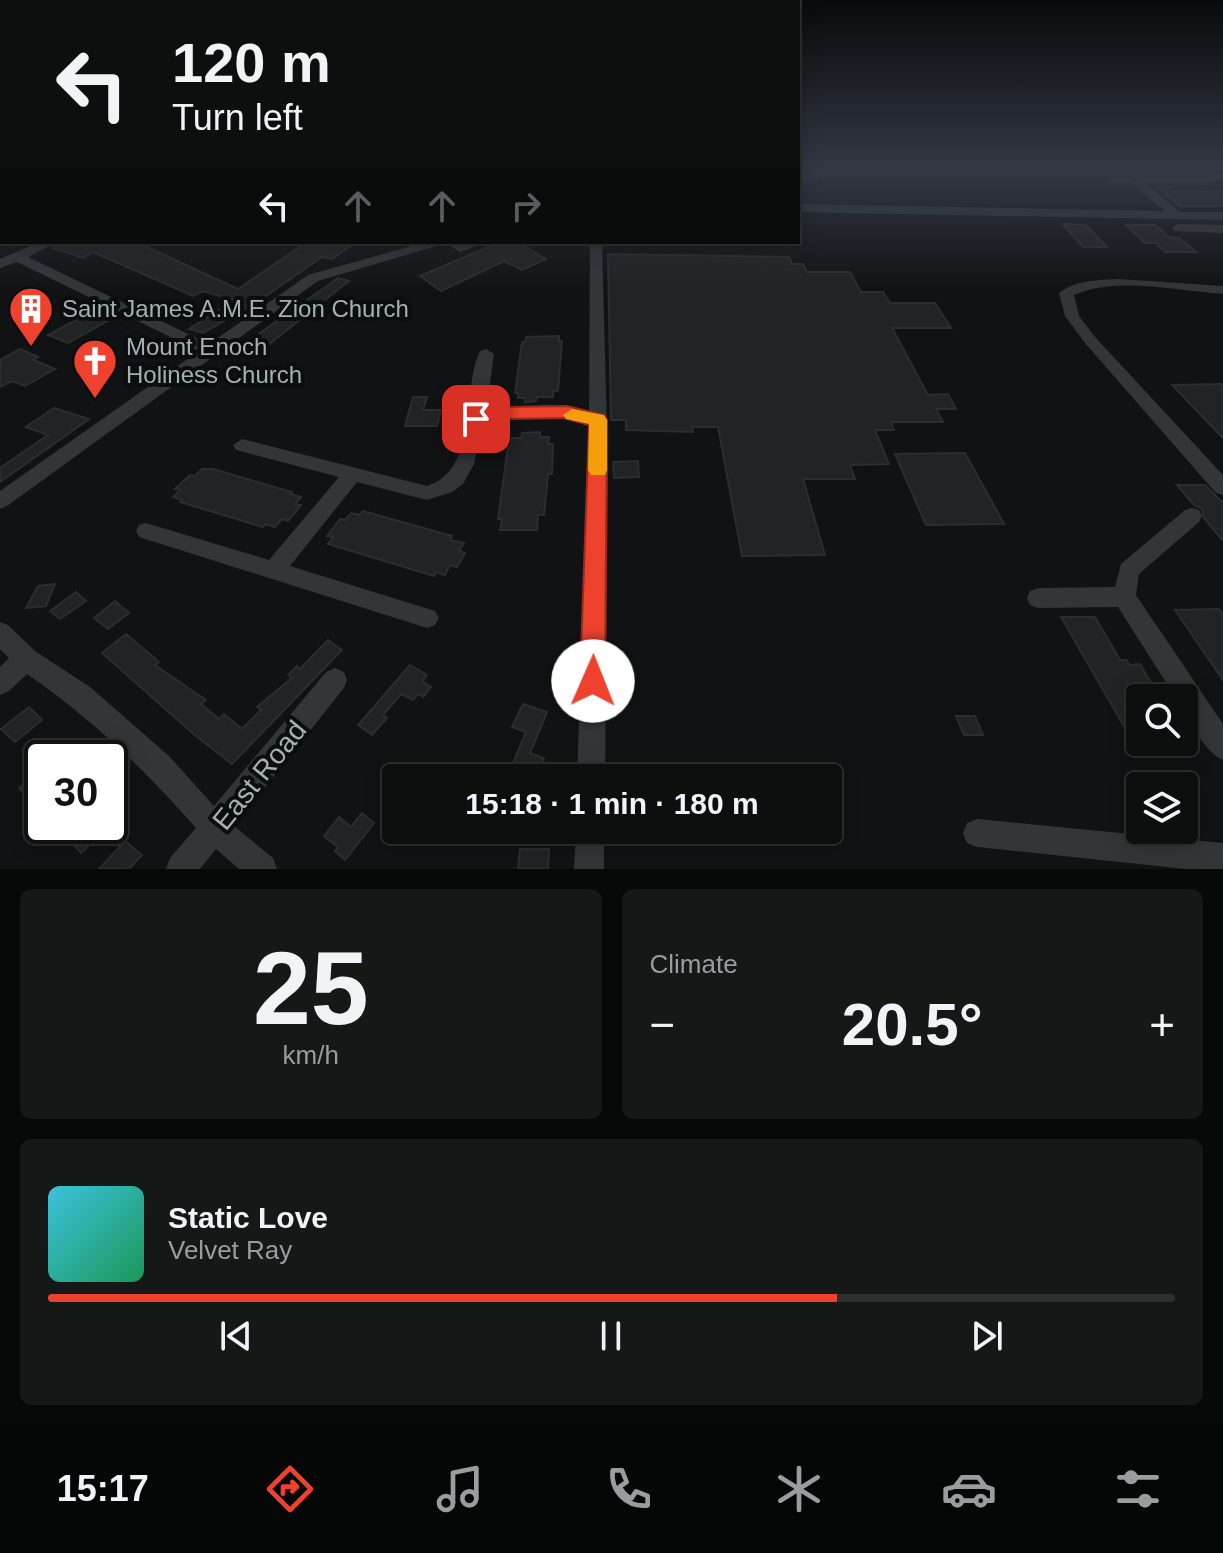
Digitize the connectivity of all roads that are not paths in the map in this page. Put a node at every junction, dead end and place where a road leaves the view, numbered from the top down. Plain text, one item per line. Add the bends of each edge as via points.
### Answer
1 (840, 210) edge
2 (1165, 210) edge
3 (1223, 216) edge
4 (1178, 222) junction
5 (1223, 229) edge
6 (47, 244) edge
7 (433, 244) edge
8 (455, 244) edge
9 (473, 244) edge
10 (596, 244) edge
11 (18, 257) junction
12 (0, 264) edge
13 (1223, 290) edge
14 (209, 350) junction
15 (486, 354) dead end
16 (483, 419) junction
17 (588, 419) junction
18 (242, 445) dead end
19 (353, 474) junction
20 (1223, 488) edge
21 (0, 501) edge
22 (1192, 516) dead end
23 (146, 531) dead end
24 (272, 572) junction
25 (1124, 597) junction
26 (1038, 598) dead end
27 (427, 618) dead end
28 (0, 633) edge
29 (26, 659) junction
30 (335, 680) dead end
31 (0, 683) edge
32 (1223, 747) edge
33 (591, 764) edge
34 (216, 829) junction
35 (977, 833) dead end
36 (590, 844) edge
37 (1223, 858) edge
38 (181, 869) edge
39 (262, 869) edge
40 (589, 869) edge

1 - 4 street
2 - 4 street
3 - 4 street
4 - 5 street
6 - 11 street
7 - 14 street via 313,278
8 - 9 street
10 - 17 street
11 - 12 street
11 - 14 street
13 - 20 street via 1124,283 1066,293 1067,305 1090,340
14 - 21 street
15 - 16 street
16 - 17 street via 502,424
16 - 19 street via 460,475 450,486 427,493
17 - 33 street
18 - 19 street
19 - 24 street
22 - 25 street via 1129,570
23 - 24 street
24 - 27 street
25 - 26 street
25 - 32 street
28 - 29 street
29 - 31 street
29 - 34 street via 81,696 159,766
30 - 34 street, East Road
34 - 38 street, East Road
34 - 39 street
35 - 37 street
36 - 40 street

